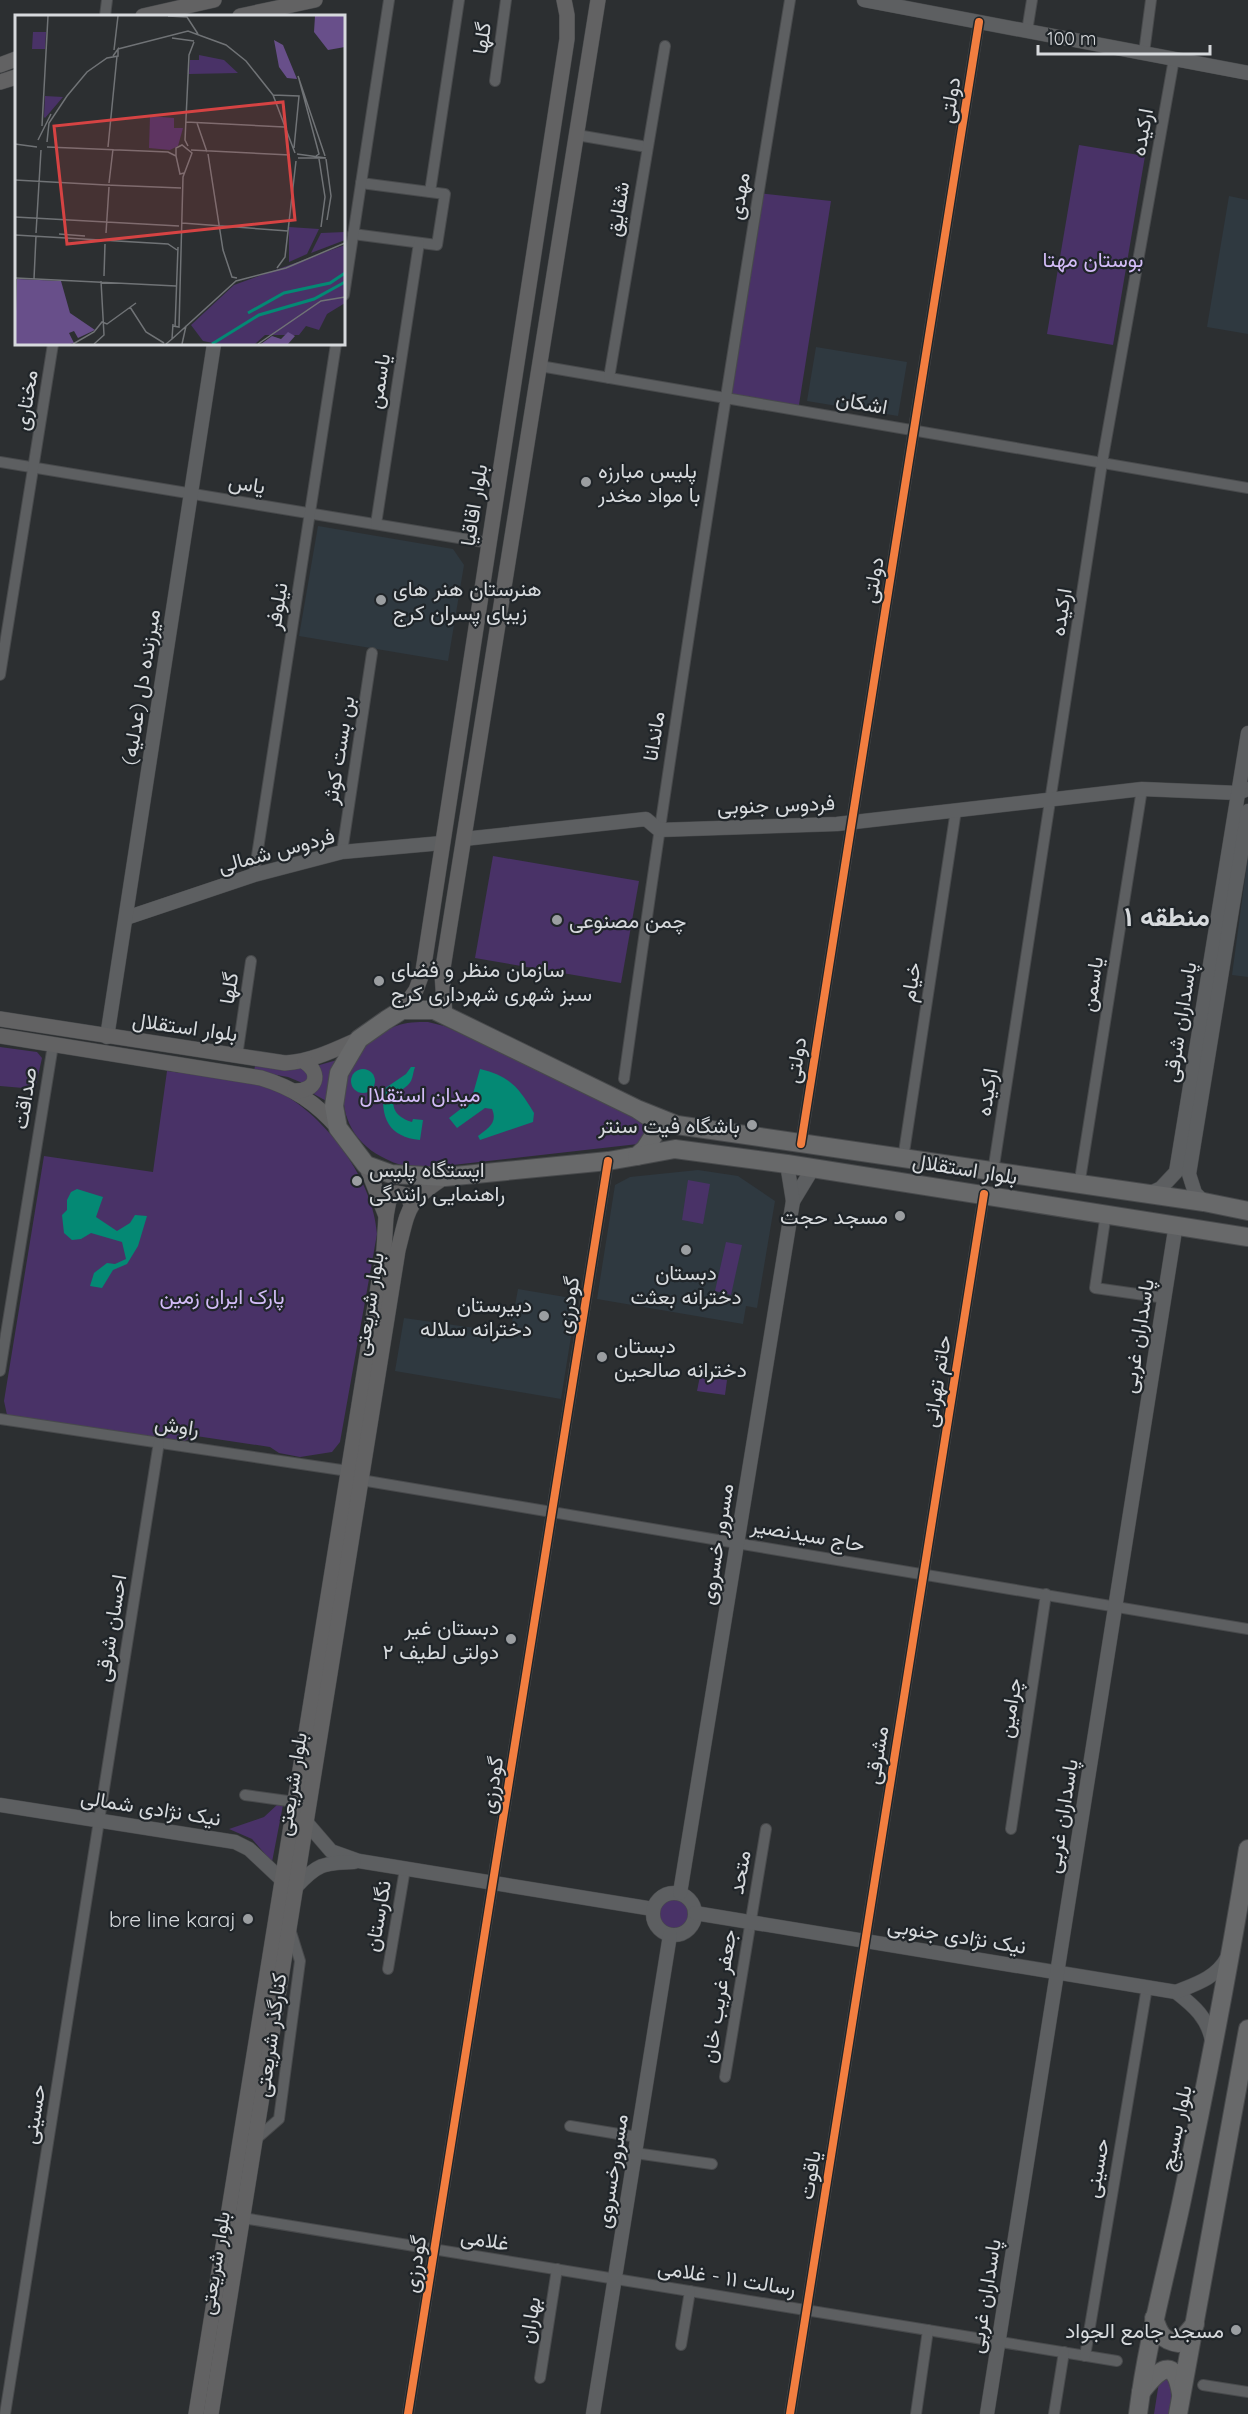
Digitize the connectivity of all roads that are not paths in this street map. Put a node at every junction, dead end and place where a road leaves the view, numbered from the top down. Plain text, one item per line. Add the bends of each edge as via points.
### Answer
1 (107, 0) edge
2 (214, 0) edge
3 (315, 0) edge
4 (389, 0) edge
5 (459, 0) edge
6 (506, 0) edge
7 (564, 0) edge
8 (598, 0) edge
9 (790, 0) edge
10 (864, 0) edge
11 (1032, 0) edge
12 (1151, 0) edge
13 (909, 4) edge
14 (265, 14) edge
15 (105, 15) edge
16 (147, 15) edge
17 (979, 22) junction
18 (1027, 31) junction
19 (665, 46) dead end
20 (1144, 53) junction
21 (15, 59) edge
22 (1174, 59) junction
23 (0, 65) edge
24 (1248, 73) edge
25 (15, 76) edge
26 (495, 81) dead end
27 (0, 82) edge
28 (577, 135) junction
29 (647, 147) junction
30 (361, 183) junction
31 (430, 192) junction
32 (353, 234) junction
33 (419, 243) junction
34 (345, 288) edge
35 (53, 345) edge
36 (214, 345) edge
37 (336, 345) edge
38 (540, 366) junction
39 (609, 378) junction
40 (725, 398) junction
41 (915, 431) junction
42 (0, 462) edge
43 (1102, 463) junction
44 (33, 468) junction
45 (1248, 488) edge
46 (191, 494) junction
47 (310, 513) junction
48 (376, 524) junction
49 (489, 543) junction
50 (372, 652) dead end
51 (0, 675) edge
52 (1248, 733) edge
53 (1142, 789) junction
54 (1245, 794) edge
55 (1050, 800) junction
56 (956, 810) junction
57 (1248, 811) edge
58 (849, 822) junction
59 (659, 830) junction
60 (464, 839) junction
61 (442, 843) junction
62 (342, 852) junction
63 (254, 875) junction
64 (126, 918) junction
65 (251, 961) dead end
66 (402, 1010) junction
67 (445, 1015) junction
68 (0, 1019) edge
69 (0, 1036) edge
70 (107, 1037) junction
71 (359, 1039) junction
72 (53, 1045) junction
73 (237, 1056) junction
74 (304, 1062) junction
75 (624, 1079) dead end
76 (295, 1091) junction
77 (637, 1109) junction
78 (338, 1128) junction
79 (801, 1144) junction
80 (637, 1155) junction
81 (903, 1159) junction
82 (608, 1161) junction
83 (787, 1164) junction
84 (366, 1166) junction
85 (813, 1168) junction
86 (993, 1172) junction
87 (1183, 1173) junction
88 (445, 1177) junction
89 (1079, 1185) junction
90 (984, 1194) junction
91 (1145, 1195) junction
92 (793, 1201) junction
93 (1204, 1202) junction
94 (411, 1204) junction
95 (1248, 1211) edge
96 (1106, 1213) junction
97 (386, 1216) junction
98 (1176, 1224) junction
99 (1248, 1237) edge
100 (1164, 1298) junction
101 (0, 1371) edge
102 (0, 1419) edge
103 (159, 1442) junction
104 (355, 1475) junction
105 (552, 1512) junction
106 (737, 1542) junction
107 (924, 1574) junction
108 (1046, 1594) junction
109 (1115, 1606) junction
110 (1248, 1629) edge
111 (245, 1795) dead end
112 (295, 1802) junction
113 (0, 1805) edge
114 (99, 1820) junction
115 (306, 1822) junction
116 (1011, 1828) dead end
117 (766, 1829) dead end
118 (1248, 1849) edge
119 (359, 1861) junction
120 (405, 1869) junction
121 (494, 1883) junction
122 (289, 1884) junction
123 (680, 1893) junction
124 (653, 1909) junction
125 (695, 1913) junction
126 (750, 1922) junction
127 (670, 1935) junction
128 (865, 1941) junction
129 (1232, 1951) junction
130 (388, 1969) dead end
131 (1057, 1973) junction
132 (1147, 1988) junction
133 (1176, 1992) junction
134 (1248, 2034) edge
135 (1214, 2050) junction
136 (725, 2077) dead end
137 (570, 2126) dead end
138 (637, 2137) junction
139 (635, 2153) junction
140 (712, 2164) dead end
141 (243, 2218) junction
142 (434, 2249) junction
143 (557, 2269) junction
144 (615, 2279) junction
145 (690, 2291) junction
146 (806, 2310) junction
147 (1154, 2318) junction
148 (1196, 2322) junction
149 (928, 2330) junction
150 (998, 2342) junction
151 (681, 2345) dead end
152 (1064, 2352) junction
153 (1085, 2356) junction
154 (1117, 2361) dead end
155 (540, 2378) dead end
156 (1203, 2385) dead end
157 (1141, 2392) junction
158 (1248, 2392) edge
159 (1180, 2405) edge
160 (5, 2414) edge
161 (196, 2414) edge
162 (211, 2414) edge
163 (408, 2414) edge
164 (593, 2414) edge
165 (790, 2414) edge
166 (916, 2414) edge
167 (987, 2414) edge
168 (1054, 2414) edge
169 (1138, 2414) edge

1 - 15 street
2 - 16 main road
3 - 14 main road
4 - 30 street
5 - 31 street
6 - 26 street, گلها
7 - 49 main road, بلوار اقاقیا via 567,39
8 - 28 main road, بلوار اقاقیا
9 - 40 street, مهدی
10 - 13 street
11 - 18 street
12 - 20 street
13 - 17 street
17 - 18 street
17 - 41 street, دولتی
18 - 20 street
19 - 29 street, شقایق
20 - 22 street
21 - 23 main road
22 - 24 street
22 - 43 street, ارکیده
25 - 27 main road
28 - 29 street
28 - 38 main road, بلوار اقاقیا
29 - 39 street, شقایق
30 - 31 street
30 - 32 street
31 - 33 street via 445,194 437,245
32 - 33 street
32 - 34 street
33 - 48 street, یاسمن
35 - 44 street, مختاری
36 - 46 street, میرزنده دل (عدلیه)
37 - 47 street, نیلوفر
38 - 39 street, اشکان
38 - 60 main road, بلوار اقاقیا
39 - 40 street, اشکان
40 - 41 street, اشکان
40 - 59 street, ماندانا
41 - 43 street, اشکان
41 - 58 street, دولتی
42 - 44 street, یاس
43 - 45 street, اشکان
43 - 55 street, ارکیده
44 - 46 street, یاس
44 - 51 street, مختاری
46 - 47 street, یاس
46 - 64 street, میرزنده دل (عدلیه)
47 - 48 street, یاس
47 - 63 street, نیلوفر
48 - 49 street, یاس
49 - 61 main road, بلوار اقاقیا
50 - 62 street, بن بست کوثر
52 - 54 street, پاسداران شرقی
53 - 54 street, فردوس جنوبی
53 - 55 street, فردوس جنوبی
53 - 89 street, یاسمن
54 - 87 street, پاسداران شرقی
55 - 56 street, فردوس جنوبی
55 - 86 street, ارکیده
56 - 58 street, فردوس جنوبی
56 - 81 street, خیام
57 - 87 street, پاسداران شرقی
58 - 59 street, فردوس جنوبی
58 - 79 street, دولتی
59 - 60 street, فردوس جنوبی via 646,819
59 - 75 street, ماندانا
60 - 67 main road, بلوار اقاقیا via 442,974
61 - 62 street, فردوس شمالی
61 - 66 main road, بلوار اقاقیا via 423,971
62 - 63 street, فردوس شمالی
63 - 64 street, فردوس شمالی
64 - 70 street, میرزنده دل (عدلیه)
65 - 73 street, گلها
66 - 67 main road
66 - 71 main road
67 - 77 main road
68 - 70 main road, بلوار استقلال
69 - 72 main road, بلوار استقلال
70 - 73 main road, بلوار استقلال
71 - 74 main road, بلوار استقلال
71 - 78 main road via 339,1073 334,1106
72 - 76 main road, بلوار استقلال via 261,1078
72 - 101 street, صداقت
73 - 74 main road, بلوار استقلال
74 - 76 main road via 312,1067 315,1076 304,1091
76 - 78 main road, بلوار استقلال
77 - 79 main road, بلوار استقلال via 677,1125
77 - 80 main road via 652,1119 655,1129 651,1141
78 - 84 main road
79 - 81 main road, بلوار استقلال
80 - 82 main road
80 - 83 main road, بلوار استقلال via 675,1149
81 - 86 main road, بلوار استقلال
82 - 88 main road
82 - 105 street, گودرزی
83 - 85 main road, بلوار استقلال
83 - 92 street
84 - 88 main road via 392,1174
84 - 97 main road, بلوار شریعتی
85 - 90 main road, بلوار استقلال
85 - 92 street
86 - 89 main road, بلوار استقلال
87 - 91 street
87 - 93 street
88 - 94 main road
89 - 91 main road, بلوار استقلال
90 - 96 main road, بلوار استقلال
90 - 107 street, حاتم تهرانی
91 - 93 main road, بلوار استقلال
92 - 106 street, مسرور خسروی
93 - 95 main road, بلوار استقلال
94 - 97 main road via 407,1195 396,1193 387,1204
94 - 104 main road, بلوار شریعتی via 398,1250
96 - 98 main road, بلوار استقلال
96 - 100 street via 1095,1288
97 - 104 main road, بلوار شریعتی
98 - 99 main road, بلوار استقلال
98 - 100 street, پاسداران غربی
100 - 109 street, پاسداران غربی
102 - 103 street, راوش
103 - 104 street, راوش
103 - 114 street, احسان شرقی
104 - 105 street, حاج سیدنصیر
104 - 112 main road, بلوار شریعتی
104 - 115 main road, بلوار شریعتی
105 - 106 street, حاج سیدنصیر
105 - 121 street, گودرزی
106 - 107 street, حاج سیدنصیر
106 - 123 street, مسرور خسروی
107 - 108 street, حاج سیدنصیر
107 - 128 street, مشرقی
108 - 109 street, حاج سیدنصیر
108 - 116 street, چرامین
109 - 110 street, حاج سیدنصیر
109 - 131 street, پاسداران غربی
111 - 112 street
112 - 122 main road, بلوار شریعتی
113 - 114 street, نیک نژادی شمالی
114 - 122 street, نیک نژادی شمالی via 235,1842 249,1849
114 - 160 street, حسینی
115 - 119 street via 331,1851
115 - 122 main road, بلوار شریعتی
117 - 126 street, متحد
118 - 129 main road, بلوار بسیج
119 - 120 street
119 - 122 street via 314,1869
120 - 121 street
120 - 130 street, نگارستان
121 - 124 street
121 - 142 street, گودرزی
122 - 141 main road, بلوار شریعتی via 289,1927
122 - 161 main road, بلوار شریعتی
123 - 124 street via 662,1896
123 - 125 street via 691,1901
124 - 127 street via 655,1924
125 - 126 street, نیک نژادی جنوبی
125 - 127 street via 688,1930
126 - 128 street, نیک نژادی جنوبی
126 - 136 street, جعفر غریب خان
127 - 138 street, مسرورخسروی
128 - 131 street, نیک نژادی جنوبی
128 - 146 street, یاقوت
129 - 133 street via 1221,1969
129 - 135 main road, بلوار بسیج
131 - 132 street, نیک نژادی جنوبی
131 - 150 street, پاسداران غربی
132 - 133 street, نیک نژادی جنوبی
132 - 153 street, حسینی
133 - 135 street via 1208,2024
134 - 148 main road
135 - 147 main road, بلوار بسیج
137 - 138 street
138 - 139 street, مسرورخسروی
139 - 140 street
139 - 144 street, مسرورخسروی
141 - 142 street, غلامی
141 - 162 main road, بلوار شریعتی
142 - 143 street, غلامی
142 - 163 street, گودرزی
143 - 144 street, غلامی
143 - 155 street, بهاران
144 - 145 street, رسالت ۱۱ - غلامی
144 - 164 street, مسرورخسروی
145 - 146 street, رسالت ۱۱ - غلامی
145 - 151 street
146 - 149 street, رسالت ۱۱ - غلامی
146 - 165 street, یاقوت
147 - 148 main road via 1162,2338 1179,2343
147 - 157 main road, بلوار بسیج
148 - 159 main road
149 - 150 street, رسالت ۱۱ - غلامی
149 - 166 street
150 - 152 street, رسالت ۱۱ - غلامی
150 - 167 street, پاسداران غربی
152 - 153 street, رسالت ۱۱ - غلامی
152 - 168 street
153 - 154 street, رسالت ۱۱ - غلامی
156 - 158 street
157 - 159 main road via 1155,2374 1174,2372 1179,2377
157 - 169 main road, بلوار بسیج

